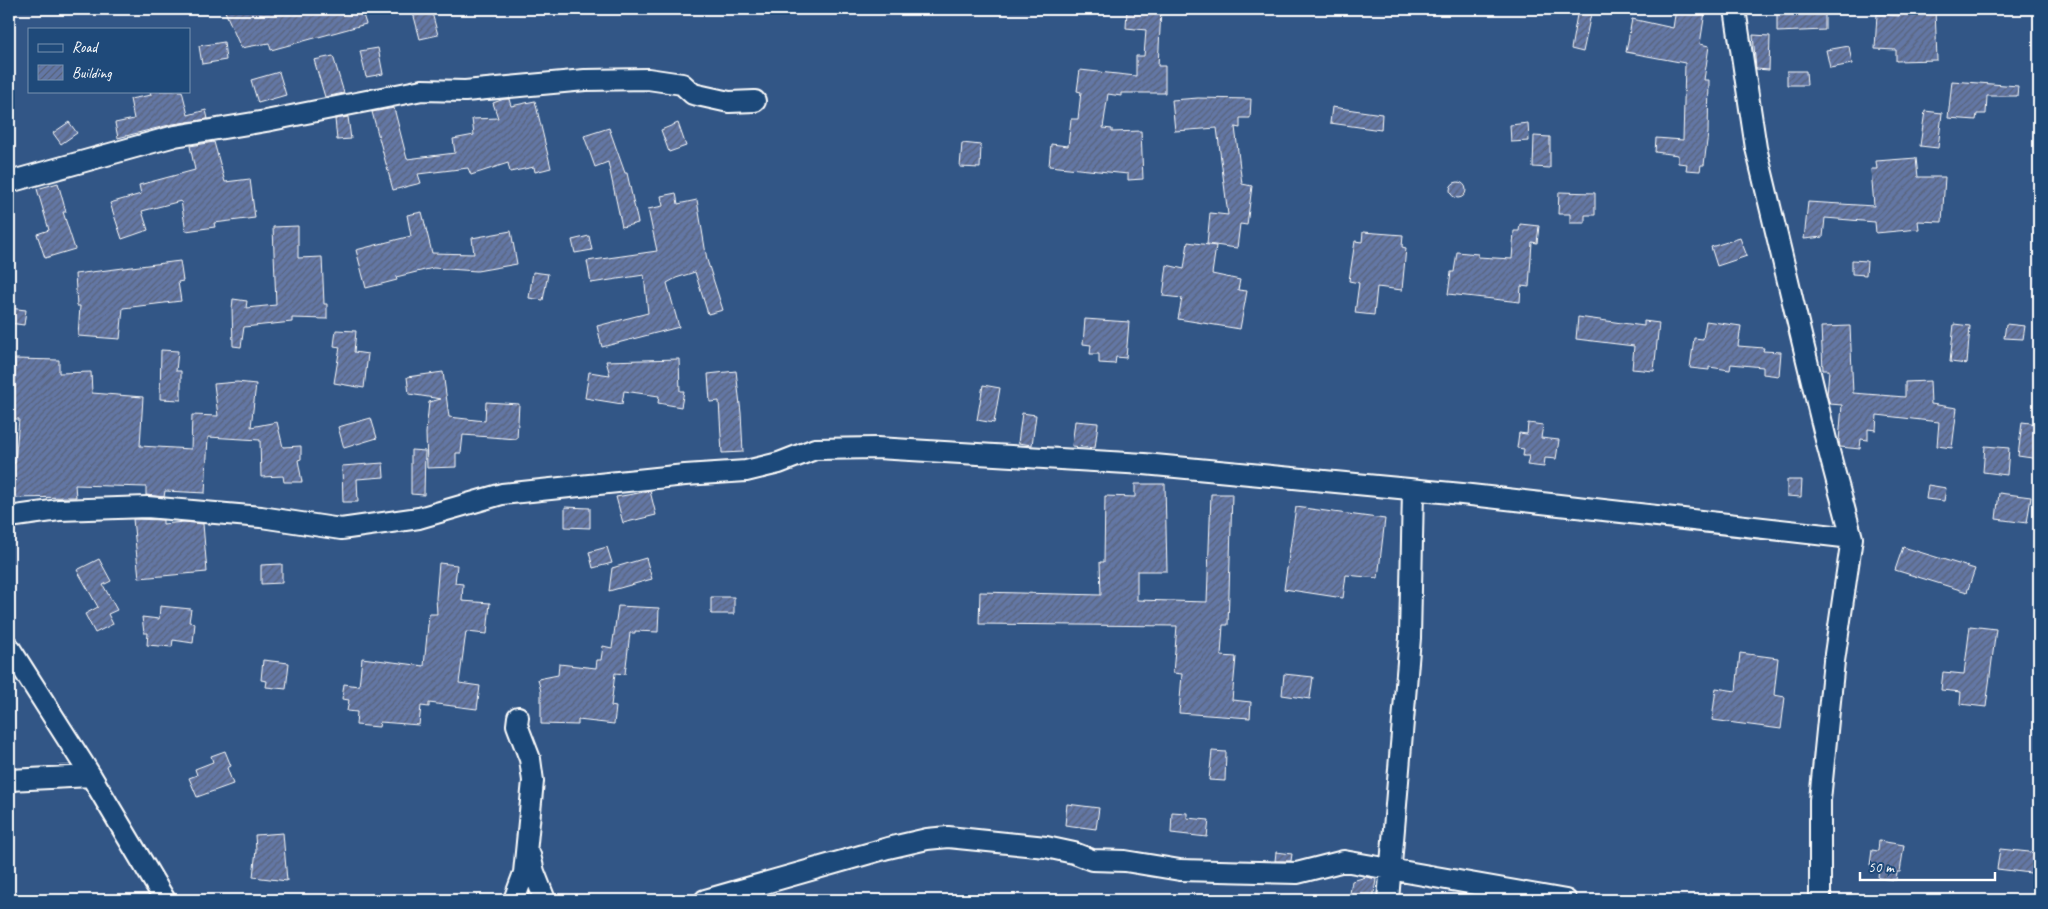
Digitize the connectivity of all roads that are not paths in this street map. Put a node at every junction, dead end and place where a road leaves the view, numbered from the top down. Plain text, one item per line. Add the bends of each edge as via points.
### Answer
1 (1734, 9) edge
2 (755, 101) dead end
3 (9, 182) edge
4 (1413, 490) junction
5 (9, 517) edge
6 (1852, 538) junction
7 (9, 647) edge
8 (518, 717) dead end
9 (91, 776) junction
10 (9, 780) edge
11 (527, 832) junction
12 (1391, 869) junction
13 (165, 900) edge
14 (514, 900) edge
15 (544, 900) edge
16 (705, 900) edge
17 (1388, 900) edge
18 (1566, 900) edge
19 (1820, 900) edge

1 - 6 street via 1756,148
2 - 3 street via 729,102 693,94 682,84 648,79 585,80 465,91 422,90 266,122 175,136
4 - 5 street via 1144,464 877,448 815,449 746,472 502,494 419,518 341,529 261,517 147,507 59,510
4 - 6 street
4 - 12 street via 1410,638
6 - 19 street via 1834,661 1820,800
7 - 9 street
8 - 11 street via 517,725 530,759 533,781
9 - 10 street
9 - 13 street
11 - 14 street via 524,873
11 - 15 street via 534,872
12 - 16 street via 1344,860 1297,873 1180,870 1125,861 1092,860 1046,847 948,838 888,848
12 - 17 street
12 - 18 street

